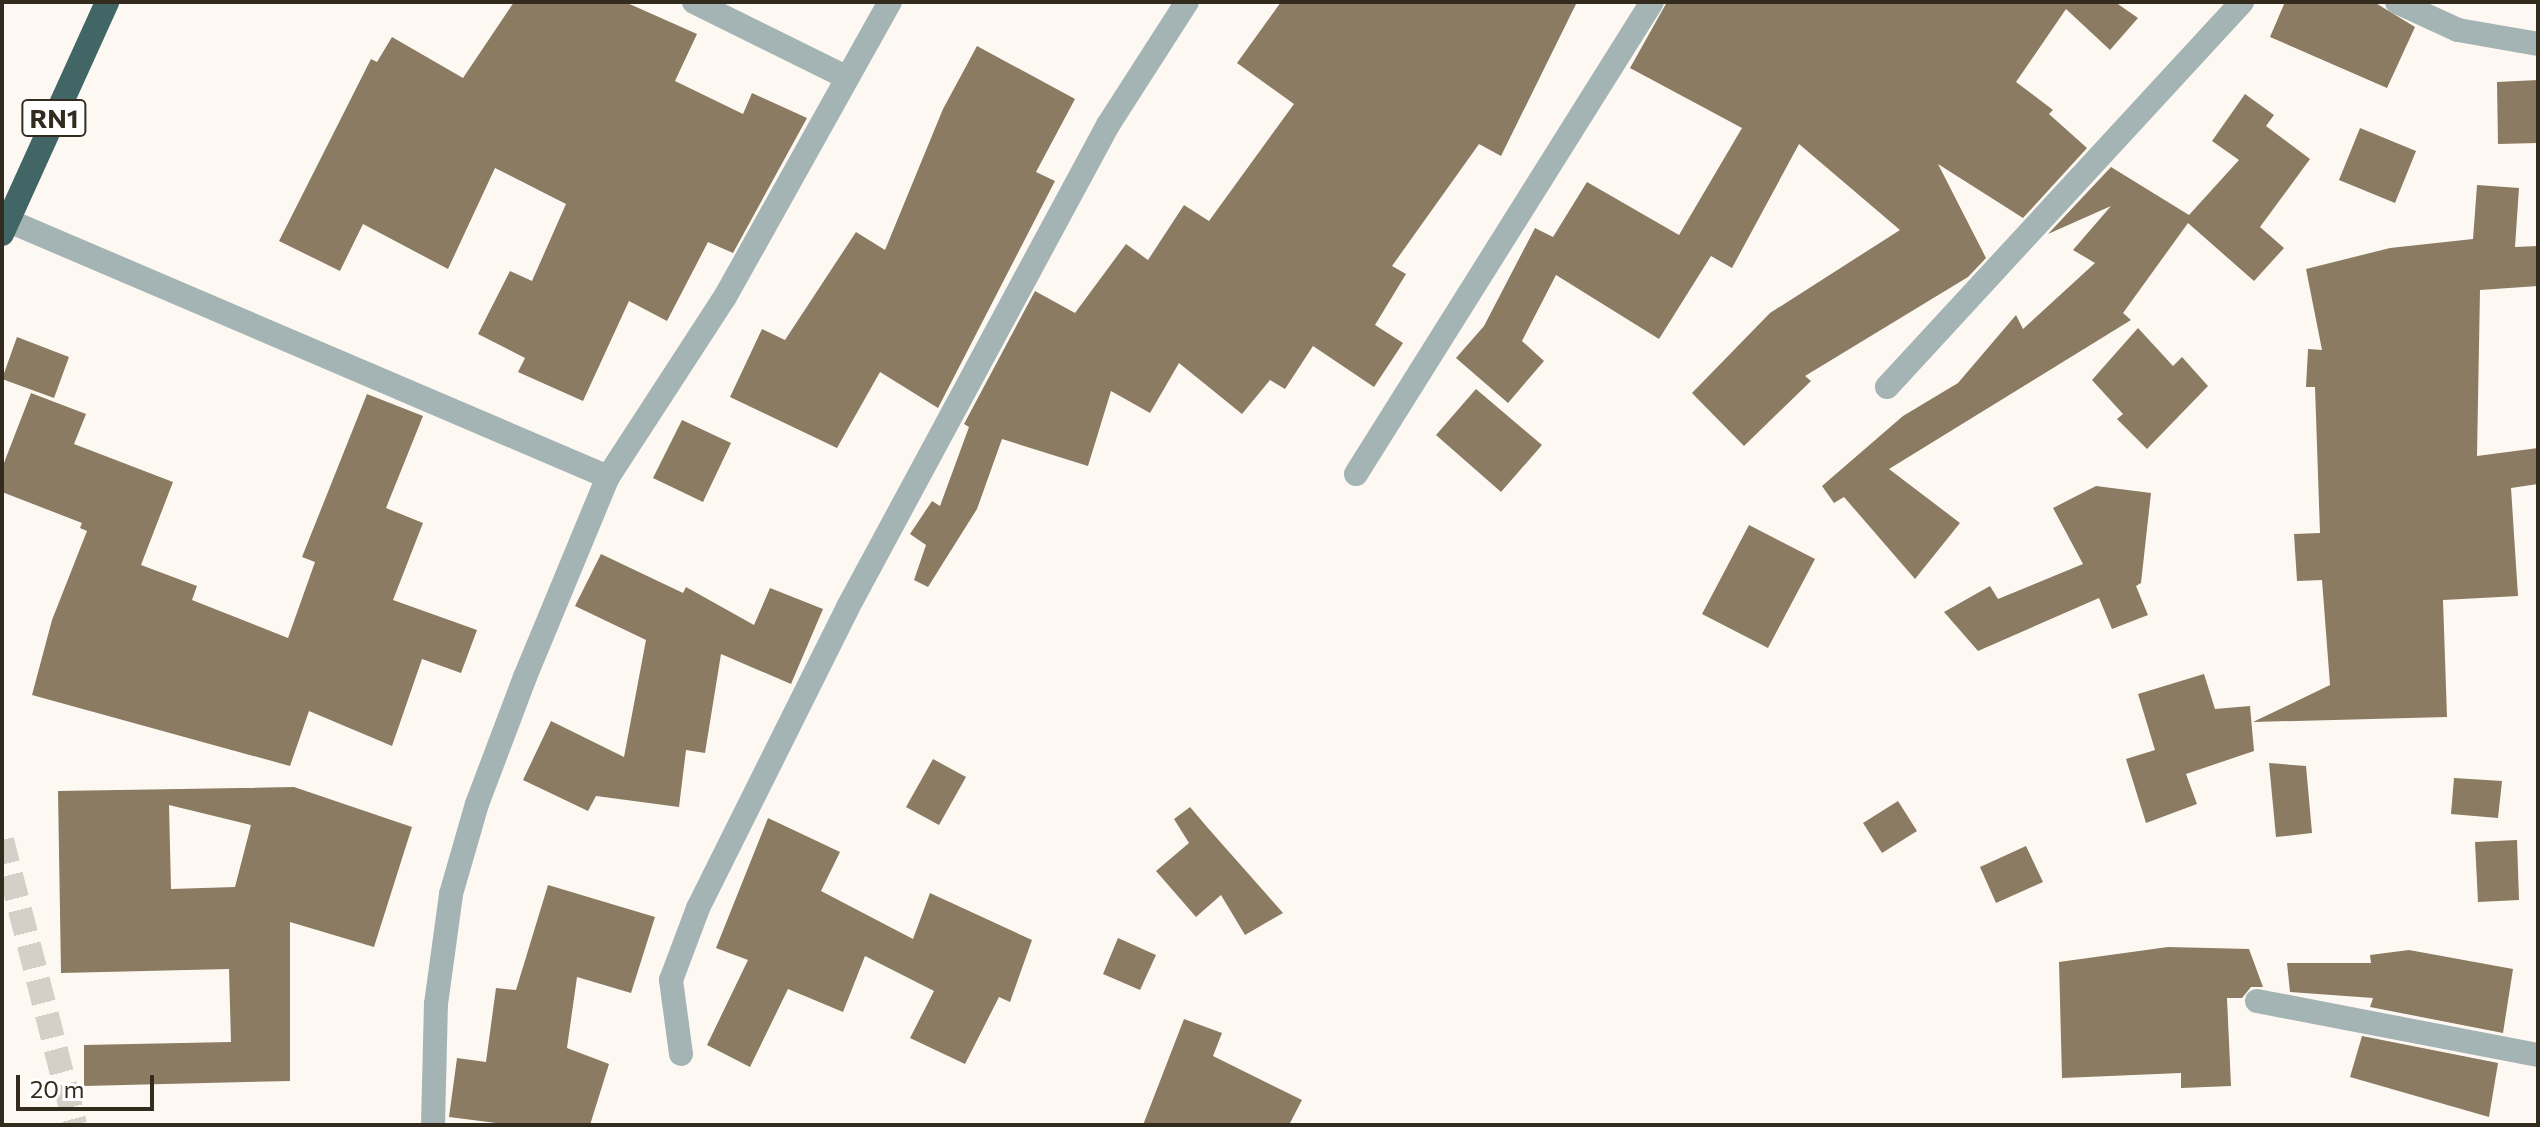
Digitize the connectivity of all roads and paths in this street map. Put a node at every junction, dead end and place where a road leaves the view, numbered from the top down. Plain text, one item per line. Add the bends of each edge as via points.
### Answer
1 (107, 2) edge
2 (694, 2) edge
3 (890, 2) edge
4 (1187, 2) edge
5 (1652, 2) edge
6 (2242, 2) edge
7 (2397, 2) edge
8 (2538, 44) edge
9 (844, 76) junction
10 (4, 223) edge
11 (1887, 387) dead end
12 (1356, 474) dead end
13 (608, 477) junction
14 (2257, 1001) dead end
15 (681, 1054) dead end
16 (2538, 1055) edge
17 (433, 1125) edge

1 - 10 highway, RN1
2 - 9 street
3 - 9 street
4 - 15 street via 1108,125 848,607 698,908 671,980
5 - 12 street
6 - 11 street
7 - 8 street via 2458,30
9 - 13 street via 725,297
10 - 13 street
13 - 17 street via 477,804 451,894 436,1004
14 - 16 street

